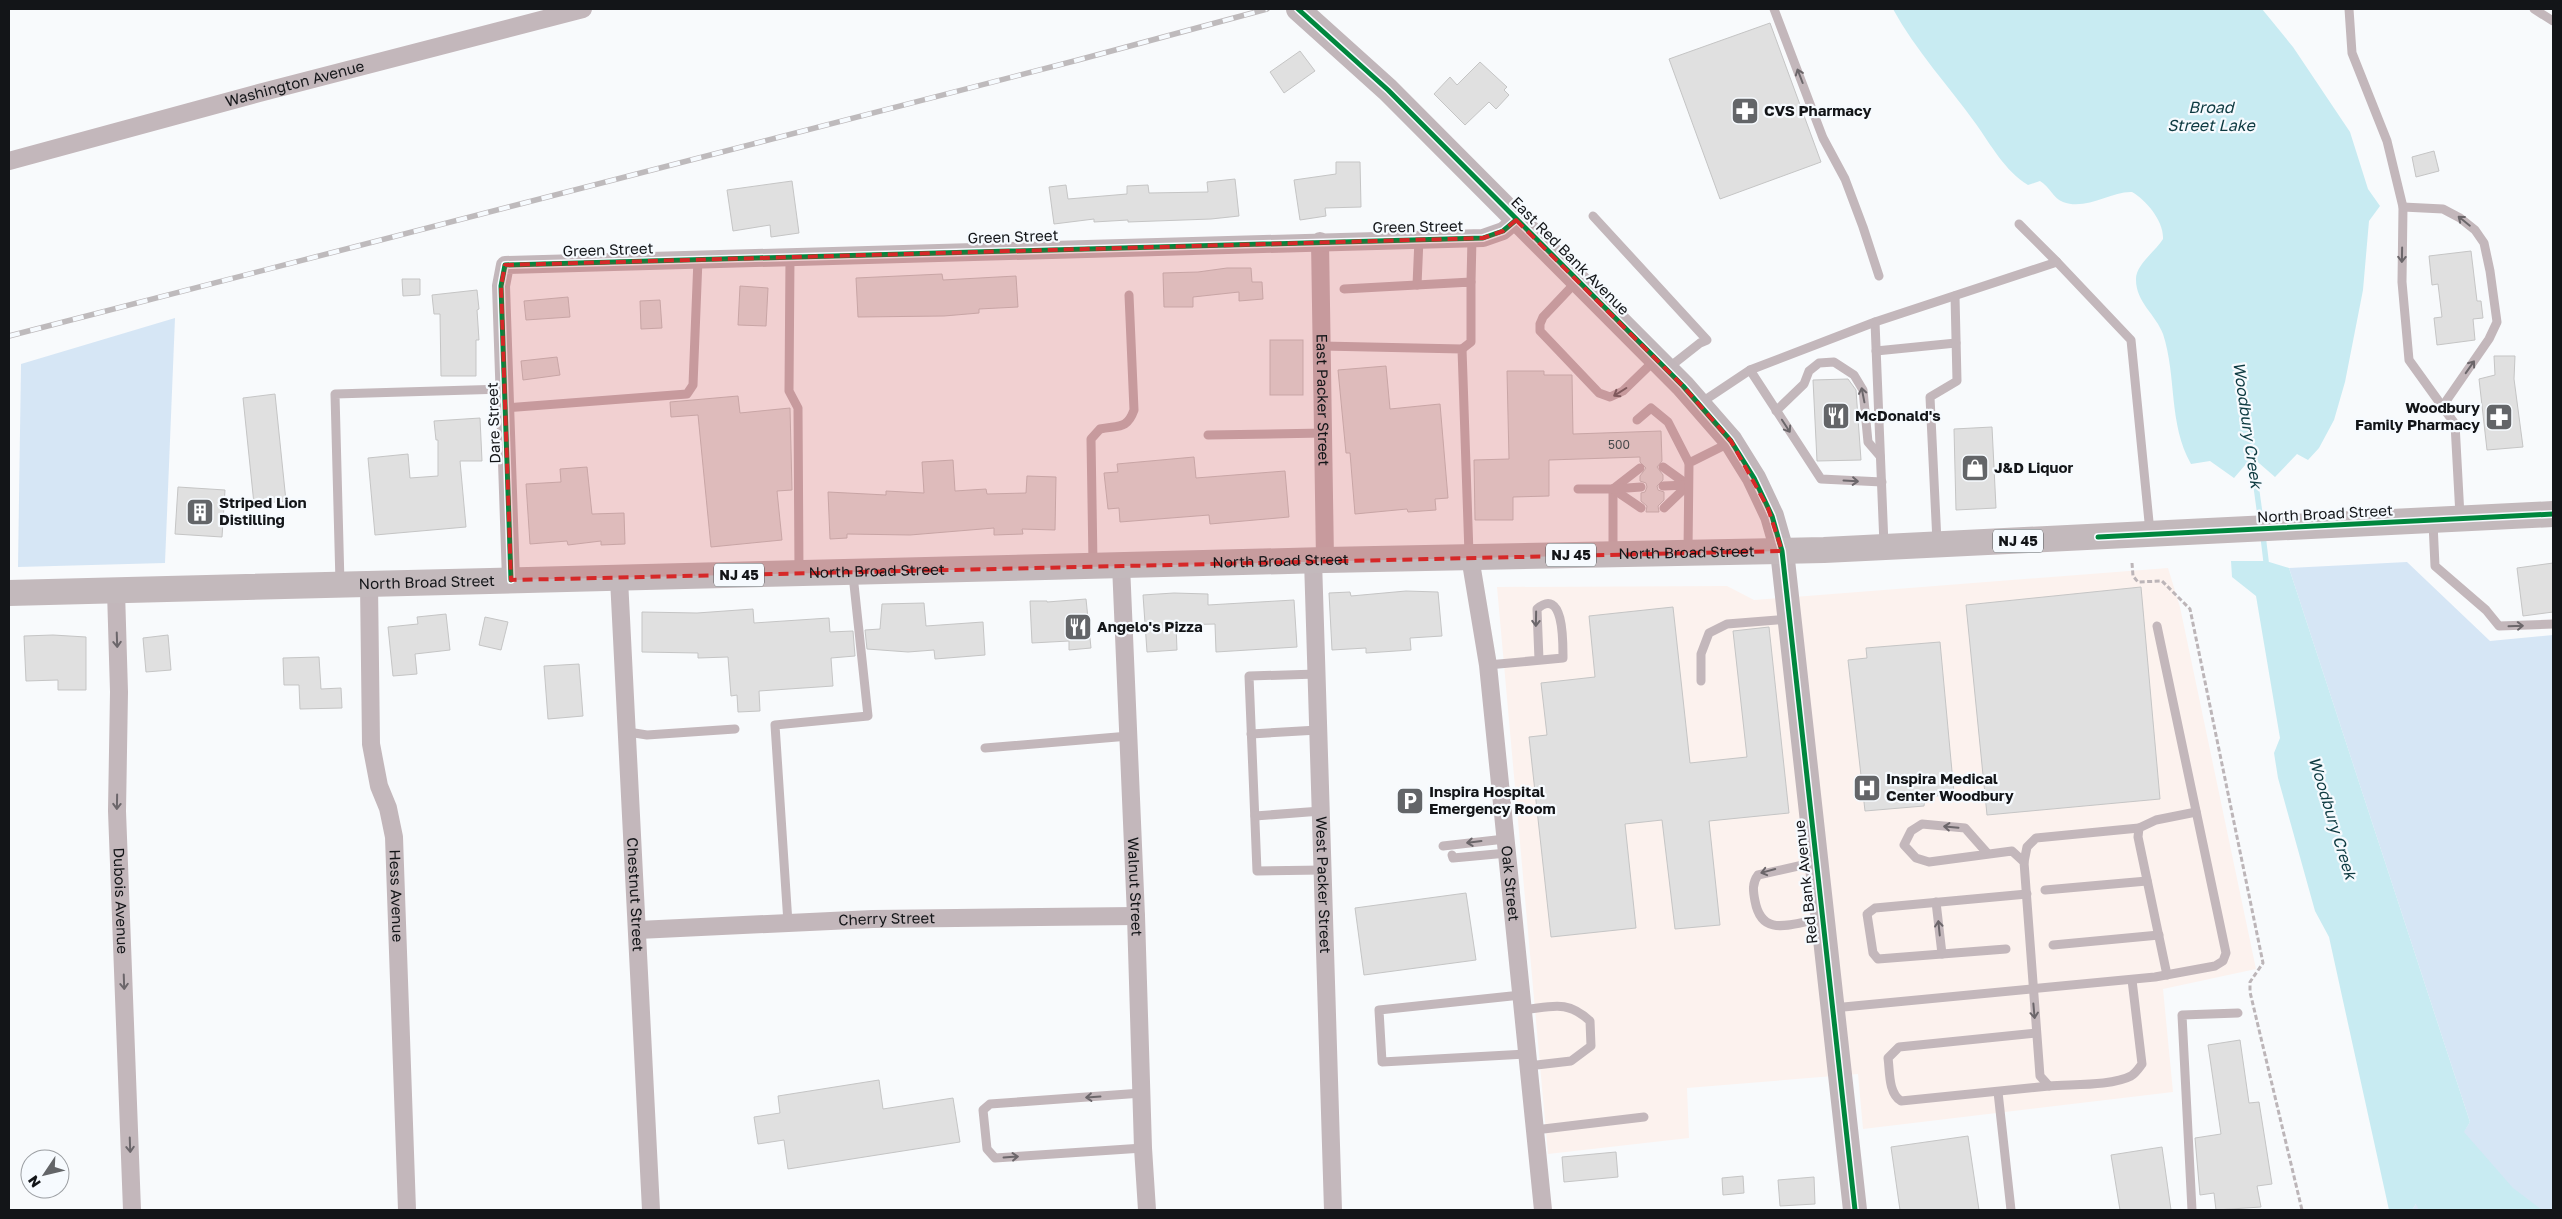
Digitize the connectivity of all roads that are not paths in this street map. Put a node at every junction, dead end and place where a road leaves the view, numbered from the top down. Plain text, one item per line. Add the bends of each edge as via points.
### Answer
1 (583, 9) edge
2 (1298, 9) edge
3 (1774, 9) edge
4 (2350, 9) edge
5 (2534, 9) edge
6 (2553, 21) edge
7 (9, 161) edge
8 (2403, 207) junction
9 (1593, 216) dead end
10 (1516, 220) junction
11 (2019, 224) dead end
12 (1472, 238) junction
13 (1419, 239) junction
14 (1320, 241) junction
15 (790, 256) junction
16 (698, 259) junction
17 (2057, 262) junction
18 (505, 265) joint
19 (1879, 276) dead end
20 (1577, 281) junction
21 (1471, 282) junction
22 (1417, 285) junction
23 (1344, 289) dead end
24 (1128, 295) dead end
25 (1955, 296) junction
26 (1874, 322) junction
27 (1956, 343) junction
28 (1322, 346) junction
29 (1462, 349) junction
30 (1876, 351) junction
31 (1661, 364) junction
32 (1750, 370) junction
33 (505, 389) junction
34 (1699, 404) junction
35 (2442, 407) junction
36 (506, 408) junction
37 (1776, 411) junction
38 (1637, 420) dead end
39 (1324, 433) junction
40 (1208, 435) dead end
41 (1731, 442) junction
42 (1880, 456) junction
43 (1689, 463) junction
44 (1663, 467) dead end
45 (1640, 468) dead end
46 (1882, 482) junction
47 (1688, 485) junction
48 (1663, 486) dead end
49 (1641, 487) dead end
50 (1578, 489) dead end
51 (1612, 489) junction
52 (1641, 508) dead end
53 (1664, 508) dead end
54 (2553, 514) edge
55 (2460, 519) junction
56 (2433, 520) junction
57 (2150, 535) junction
58 (1937, 545) junction
59 (1884, 547) junction
60 (1782, 551) junction
61 (1688, 554) junction
62 (1613, 555) junction
63 (1470, 557) junction
64 (1319, 560) junction
65 (1121, 565) junction
66 (1093, 566) junction
67 (853, 572) junction
68 (799, 574) junction
69 (619, 579) junction
70 (511, 580) junction
71 (369, 584) junction
72 (340, 585) junction
73 (116, 591) junction
74 (9, 593) edge
75 (1790, 619) junction
76 (2553, 624) edge
77 (2157, 626) dead end
78 (1539, 660) junction
79 (1488, 665) junction
80 (1317, 674) junction
81 (1701, 681) dead end
82 (735, 730) dead end
83 (1318, 730) junction
84 (628, 732) junction
85 (1252, 734) junction
86 (1129, 736) junction
87 (985, 748) dead end
88 (1321, 811) junction
89 (2196, 812) junction
90 (1255, 816) junction
91 (2139, 828) junction
92 (1443, 846) dead end
93 (1506, 846) junction
94 (1988, 854) junction
95 (1452, 855) dead end
96 (1816, 862) junction
97 (2024, 862) junction
98 (1323, 870) junction
99 (2148, 881) junction
100 (2045, 890) dead end
101 (2027, 894) junction
102 (1936, 902) junction
103 (1136, 916) junction
104 (1822, 918) junction
105 (788, 923) junction
106 (638, 930) junction
107 (2159, 935) junction
108 (2053, 945) dead end
109 (2006, 949) dead end
110 (1942, 954) junction
111 (2167, 976) junction
112 (2132, 980) junction
113 (2032, 989) junction
114 (1522, 1002) junction
115 (1832, 1008) junction
116 (2238, 1013) dead end
117 (2036, 1033) junction
118 (1527, 1060) junction
119 (2048, 1086) junction
120 (1998, 1092) junction
121 (1142, 1094) junction
122 (1644, 1117) dead end
123 (1534, 1130) junction
124 (1143, 1148) junction
125 (132, 1210) edge
126 (407, 1210) edge
127 (651, 1210) edge
128 (1147, 1210) edge
129 (1333, 1210) edge
130 (1543, 1210) edge
131 (1855, 1210) edge
132 (2010, 1210) edge
133 (2192, 1210) edge

1 - 7 street, Washington Avenue
2 - 10 street, East Red Bank Avenue via 1388,90
19 -> 3 lane via 1845,179 1823,138
4 - 8 lane via 2352,53 2387,141
5 - 6 lane
8 -> 35 lane via 2402,282 2409,360
35 -> 8 lane via 2489,339 2497,322 2490,272 2484,244 2475,230 2460,218 2443,209
9 - 31 lane via 1707,340
10 - 12 street, Green Street via 1503,232
10 - 20 street, East Red Bank Avenue
11 - 17 lane
12 - 13 street, Green Street
12 - 21 lane
13 - 14 street, Green Street
13 - 22 lane
14 - 15 street, Green Street
14 - 28 street, East Packer Street
15 - 16 street, Green Street
15 - 68 lane via 789,391 798,408
16 - 18 street, Green Street
16 - 36 lane via 693,385 687,394
17 - 25 lane
17 - 57 lane via 2131,340
18 - 33 street, Dare Street via 501,286
20 - 31 street, East Red Bank Avenue
31 -> 20 lane via 1610,398 1599,393 1540,332 1543,317
21 - 22 lane
21 - 29 lane via 1471,342
22 - 23 lane
24 - 66 lane via 1134,410 1130,421 1123,426 1100,429 1091,439
25 - 26 lane
25 - 27 lane
26 - 30 lane
26 - 32 lane
27 - 30 lane
27 - 58 lane via 1956,381 1930,397
28 - 29 lane
28 - 39 street, East Packer Street
29 - 63 lane
30 - 42 lane
31 - 34 street, East Red Bank Avenue
32 - 34 lane
32 - 37 lane
33 - 36 street, Dare Street
33 - 72 lane via 335,394
34 - 41 street, East Red Bank Avenue
35 - 55 lane via 2454,424
36 - 70 street, Dare Street
42 -> 37 lane via 1868,442 1864,390 1854,374 1834,362 1819,363 1809,372 1804,384
37 -> 46 lane via 1821,480
38 - 43 lane via 1651,408 1668,422
39 - 40 lane
39 - 64 street, East Packer Street
41 - 43 lane
41 - 60 street, East Red Bank Avenue via 1754,478
42 - 46 lane
43 - 47 lane
44 - 47 lane
45 - 51 lane
46 - 59 lane
47 - 48 lane
47 - 53 lane
47 - 61 lane
49 - 51 lane
50 - 51 lane
51 - 52 lane
51 - 62 lane
54 - 55 main road, North Broad Street / NJ 45
55 - 56 main road, North Broad Street / NJ 45
56 - 57 main road, North Broad Street / NJ 45
56 -> 76 lane via 2435,566 2486,610 2499,626
57 - 58 main road, North Broad Street / NJ 45
58 - 59 main road, North Broad Street / NJ 45
59 - 60 main road, North Broad Street / NJ 45
60 - 61 main road, North Broad Street / NJ 45
60 - 75 street, Red Bank Avenue
61 - 62 main road, North Broad Street / NJ 45
62 - 63 main road, North Broad Street / NJ 45
63 - 64 main road, North Broad Street / NJ 45
63 - 79 street, Oak Street
64 - 65 main road, North Broad Street / NJ 45
64 - 80 street, West Packer Street
65 - 66 main road, North Broad Street / NJ 45
65 - 86 street, Walnut Street
66 - 67 main road, North Broad Street / NJ 45
67 - 68 main road, North Broad Street / NJ 45
67 - 105 lane via 868,716 775,725
68 - 69 main road, North Broad Street / NJ 45
69 - 70 main road, North Broad Street / NJ 45
69 - 84 street, Chestnut Street
70 - 71 main road, North Broad Street / NJ 45
71 - 72 main road, North Broad Street / NJ 45
71 - 126 street, Hess Avenue via 371,744 394,837
72 - 73 main road, North Broad Street / NJ 45
73 - 74 main road, North Broad Street / NJ 45
73 -> 125 street, Dubois Avenue via 119,692 117,811
75 - 81 lane via 1727,624 1709,633 1701,654
75 - 96 street, Red Bank Avenue
77 - 89 lane
78 -> 78 lane via 1563,658 1560,615 1551,604 1537,609
78 - 79 lane
79 - 93 street, Oak Street
80 - 83 street, West Packer Street
80 - 85 lane via 1250,676
82 - 84 lane via 648,735
83 - 85 lane
83 - 88 street, West Packer Street
84 - 106 street, Chestnut Street
85 - 90 lane
86 - 87 lane
86 - 103 street, Walnut Street
88 - 90 lane
88 - 98 street, West Packer Street
89 - 91 lane via 2156,820
89 - 111 lane via 2226,954 2215,966
90 - 98 lane via 1257,871
91 - 97 lane via 2036,838 2027,847
91 - 99 lane
93 -> 92 lane
93 - 95 lane via 1453,858
93 - 114 street, Oak Street
94 -> 94 lane via 1966,828 1922,824 1911,831 1904,845 1916,858 1929,862
94 - 97 lane via 2012,852
96 - 104 street, Red Bank Avenue
96 -> 104 lane via 1766,871 1758,875 1753,890 1758,914 1765,924 1774,926
97 - 101 lane
98 - 129 street, West Packer Street
99 - 100 lane
99 - 107 lane
101 - 102 lane
101 - 113 lane
110 -> 102 lane
102 - 110 lane via 1875,908 1868,914 1873,953 1878,959
103 - 105 street, Cherry Street
103 - 121 street, Walnut Street
104 - 115 street, Red Bank Avenue
105 - 106 street, Cherry Street
106 - 127 street, Chestnut Street
107 - 108 lane
107 - 111 lane
109 - 110 lane
111 - 112 lane
112 - 113 lane
112 - 119 lane via 2142,1064 2131,1076 2110,1081
113 - 115 lane
113 -> 117 lane
114 - 118 street, Oak Street
114 - 118 lane via 1566,1006 1590,1021 1591,1046 1571,1062
114 - 118 lane via 1379,1010 1382,1062
115 - 131 street, Red Bank Avenue
116 - 133 lane via 2182,1015
117 - 119 lane via 2040,1076
117 - 120 lane via 1899,1048 1888,1058 1892,1088 1900,1101
118 - 123 street, Oak Street
119 - 120 lane
120 - 132 lane
121 - 124 street, Walnut Street
121 -> 124 lane via 990,1104 983,1110 987,1149 995,1158
122 - 123 lane
123 - 130 street, Oak Street
124 - 128 street, Walnut Street

